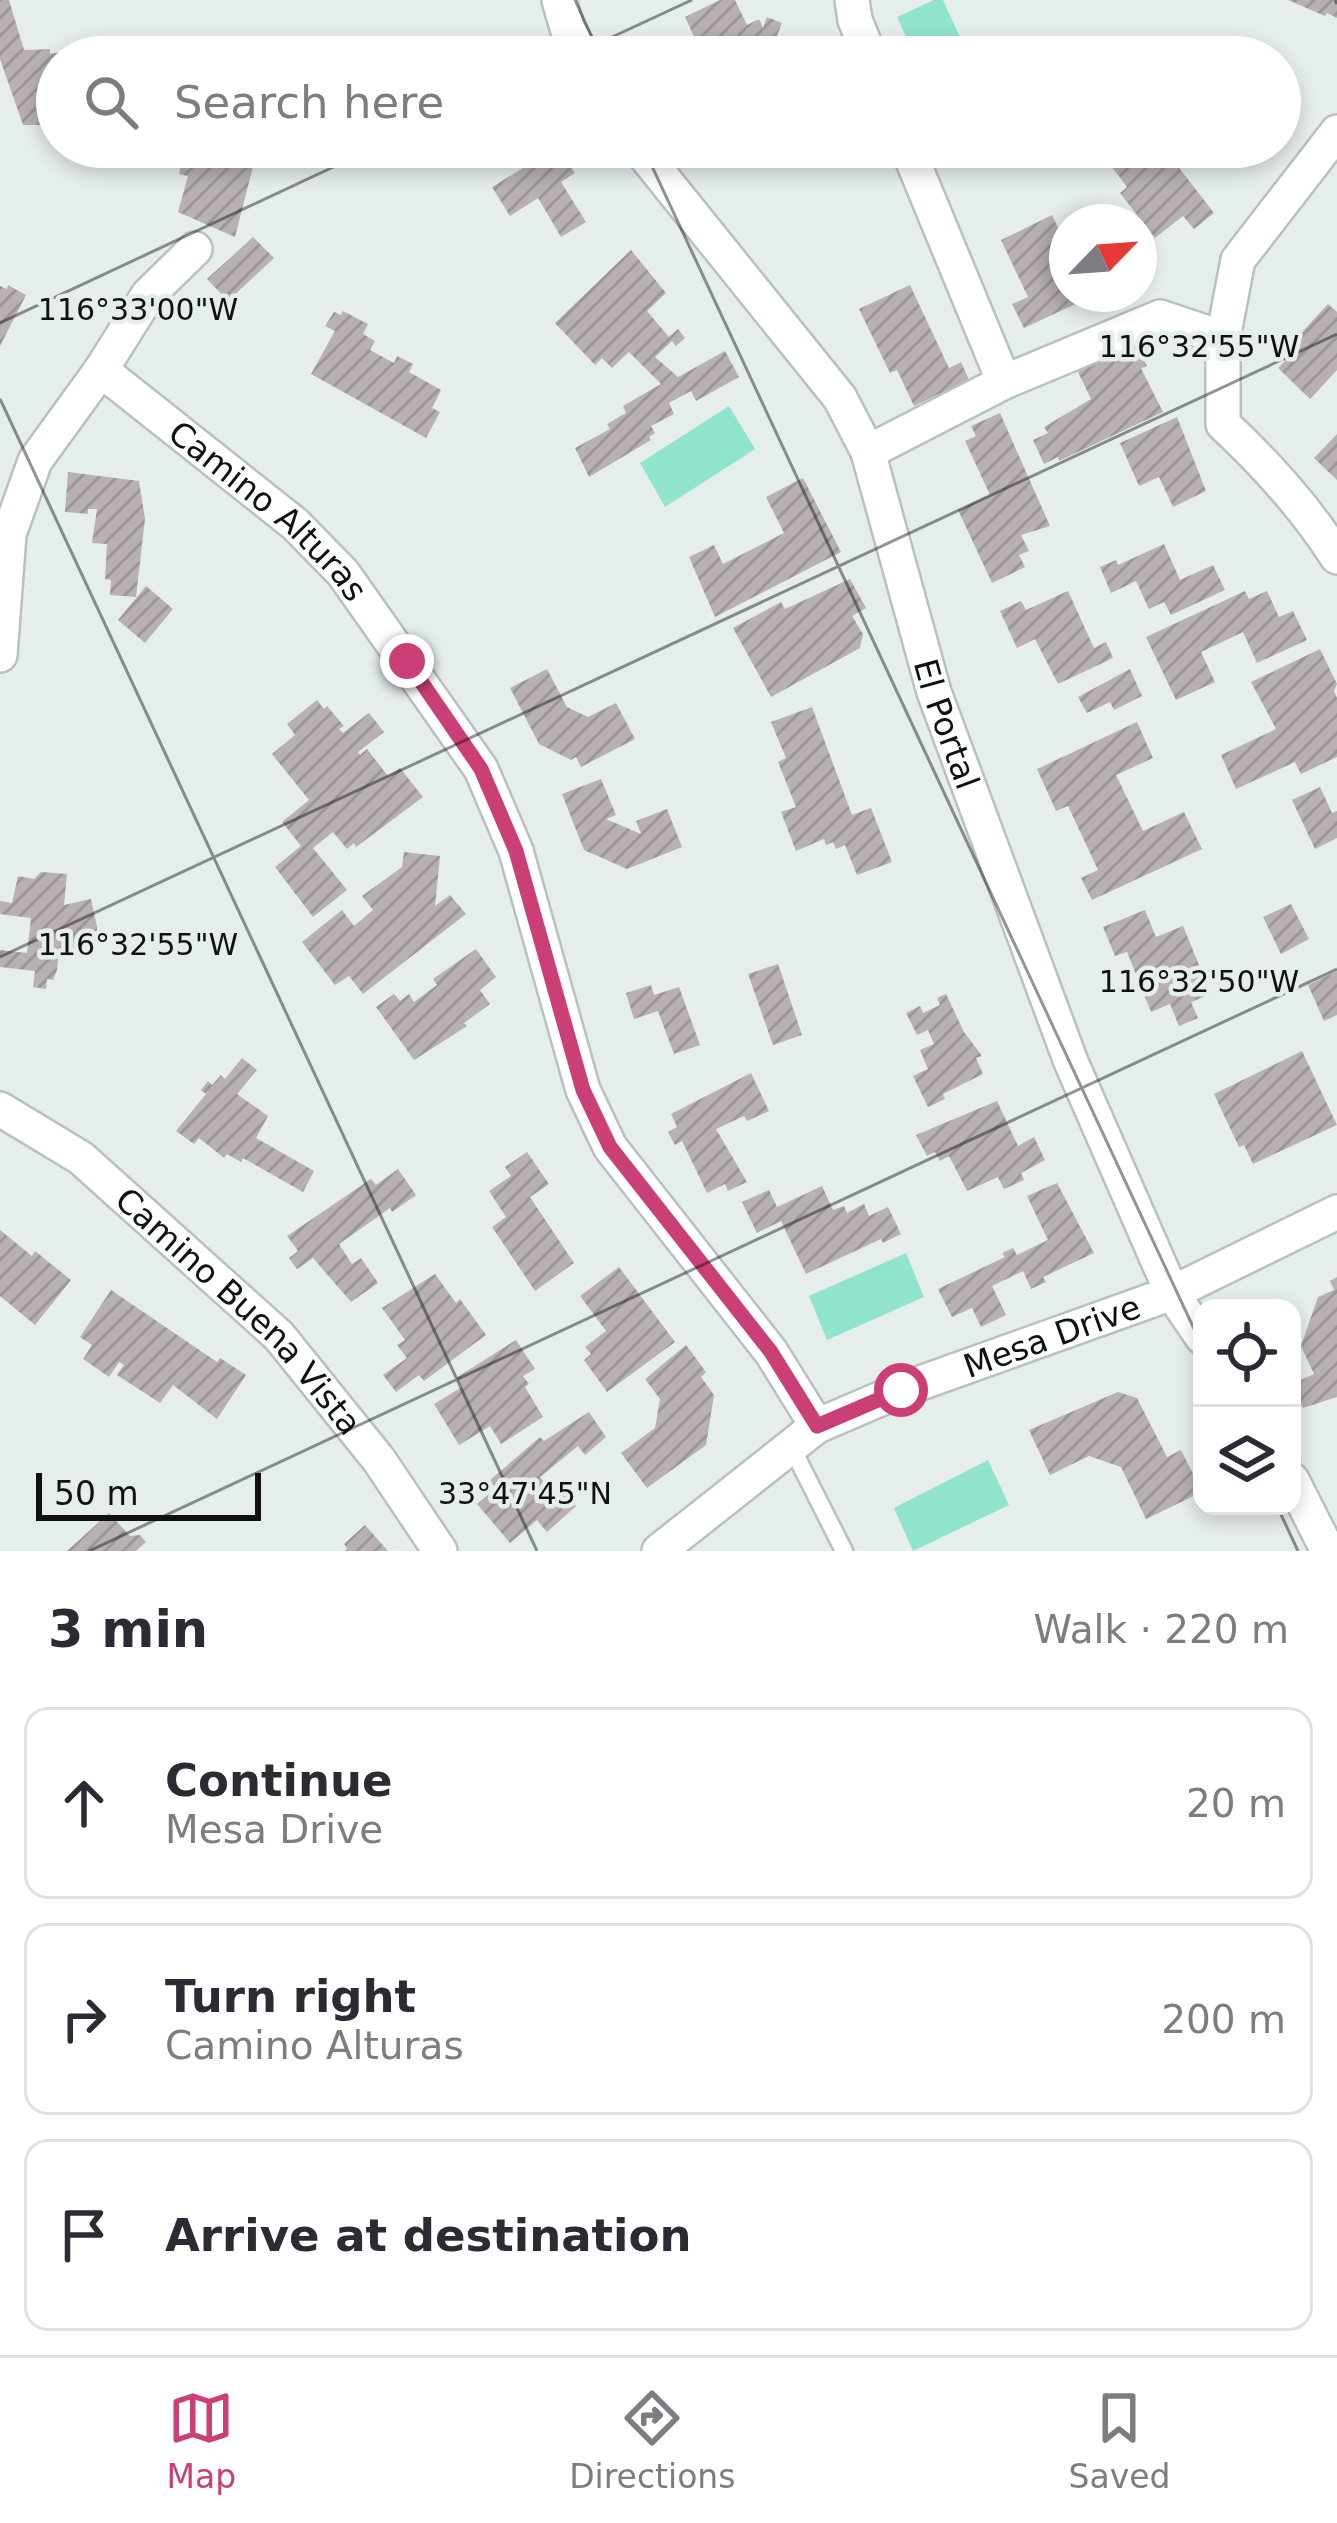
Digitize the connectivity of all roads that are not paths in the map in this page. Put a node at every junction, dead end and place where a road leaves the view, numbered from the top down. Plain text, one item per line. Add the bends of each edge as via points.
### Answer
1 (559, 0) edge
2 (852, 0) edge
3 (571, 36) edge
4 (861, 36) edge
5 (1337, 132) edge
6 (655, 168) edge
7 (916, 168) edge
8 (194, 249) dead end
9 (1223, 338) junction
10 (101, 370) junction
11 (1004, 382) junction
12 (868, 452) junction
13 (1337, 557) edge
14 (0, 655) edge
15 (0, 1109) edge
16 (1337, 1212) edge
17 (1172, 1293) junction
18 (1193, 1324) edge
19 (804, 1436) junction
20 (1301, 1498) edge
21 (440, 1551) edge
22 (659, 1551) edge
23 (844, 1551) edge
24 (1328, 1551) edge

1 - 3 street
2 - 4 street
5 - 9 street via 1238,260
6 - 12 street, El Portal via 840,398
7 - 11 street
8 - 10 street via 148,295
9 - 11 street via 1160,317
9 - 13 street via 1223,424 1291,493
10 - 14 street via 35,461 9,534
10 - 19 street, Camino Alturas via 295,524 343,573 481,769 516,851 583,1090 610,1147 771,1352
11 - 12 street
12 - 17 street, El Portal via 934,692 1071,1062
15 - 21 street, Camino Buena Vista via 81,1158 279,1336
16 - 17 street, Mesa Drive
17 - 18 street, El Portal
17 - 19 street, Mesa Drive via 901,1390
19 - 22 street, Mesa Drive
19 - 23 lane
20 - 24 street

